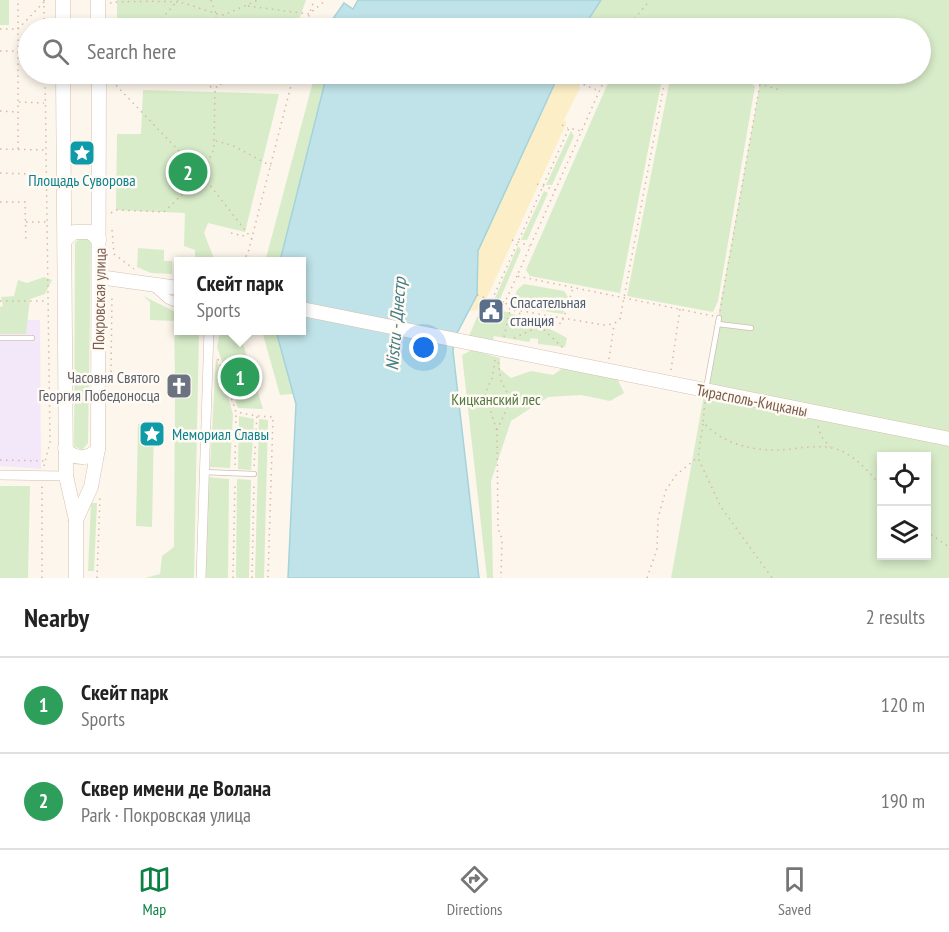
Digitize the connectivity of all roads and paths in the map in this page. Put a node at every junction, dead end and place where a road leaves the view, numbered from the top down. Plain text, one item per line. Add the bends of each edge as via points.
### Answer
1 (18, 0) edge
2 (63, 0) edge
3 (118, 0) edge
4 (211, 0) edge
5 (258, 0) edge
6 (314, 0) edge
7 (326, 0) edge
8 (650, 0) edge
9 (44, 1) edge
10 (177, 1) edge
11 (101, 2) edge
12 (247, 5) junction
13 (216, 14) junction
14 (309, 14) junction
15 (29, 18) edge
16 (44, 18) edge
17 (63, 18) edge
18 (99, 18) edge
19 (163, 18) edge
20 (216, 18) edge
21 (308, 18) edge
22 (634, 18) edge
23 (0, 29) edge
24 (18, 30) junction
25 (0, 51) edge
26 (18, 51) junction
27 (45, 84) edge
28 (63, 84) edge
29 (99, 84) edge
30 (116, 84) edge
31 (208, 84) edge
32 (220, 84) edge
33 (292, 84) edge
34 (583, 84) edge
35 (602, 84) edge
36 (664, 84) edge
37 (760, 84) joint
38 (215, 89) junction
39 (780, 90) dead end
40 (599, 91) junction
41 (18, 102) junction
42 (45, 103) junction
43 (0, 111) edge
44 (18, 111) junction
45 (562, 125) dead end
46 (569, 128) junction
47 (581, 131) junction
48 (215, 141) junction
49 (0, 149) edge
50 (18, 149) junction
51 (45, 150) junction
52 (272, 166) junction
53 (0, 174) edge
54 (29, 174) dead end
55 (202, 175) junction
56 (537, 184) dead end
57 (543, 187) junction
58 (555, 190) junction
59 (0, 202) edge
60 (110, 213) dead end
61 (26, 222) junction
62 (46, 222) junction
63 (246, 231) junction
64 (231, 233) dead end
65 (252, 238) junction
66 (65, 240) junction
67 (99, 240) junction
68 (512, 240) dead end
69 (26, 243) dead end
70 (518, 243) junction
71 (530, 246) junction
72 (245, 257) edge
73 (517, 276) junction
74 (99, 277) junction
75 (151, 284) junction
76 (174, 287) edge
77 (573, 288) junction
78 (477, 295) dead end
79 (623, 298) junction
80 (492, 300) junction
81 (0, 301) edge
82 (48, 301) junction
83 (174, 301) edge
84 (505, 302) junction
85 (681, 308) junction
86 (511, 309) junction
87 (306, 310) edge
88 (566, 318) junction
89 (719, 318) junction
90 (614, 324) junction
91 (718, 324) junction
92 (540, 326) junction
93 (751, 328) dead end
94 (209, 335) edge
95 (0, 338) edge
96 (33, 338) dead end
97 (209, 347) junction
98 (560, 354) junction
99 (609, 362) dead end
100 (670, 374) dead end
101 (706, 391) junction
102 (236, 412) junction
103 (818, 413) junction
104 (257, 416) junction
105 (703, 422) junction
106 (497, 431) junction
107 (949, 439) edge
108 (830, 447) junction
109 (65, 448) junction
110 (98, 449) junction
111 (698, 458) junction
112 (0, 460) edge
113 (45, 461) junction
114 (203, 472) junction
115 (235, 473) junction
116 (254, 474) junction
117 (0, 475) edge
118 (42, 476) junction
119 (66, 476) junction
120 (877, 481) edge
121 (76, 520) junction
122 (931, 534) edge
123 (949, 547) edge
124 (42, 578) edge
125 (76, 578) edge
126 (201, 578) edge
127 (233, 578) edge
128 (252, 578) edge
129 (268, 578) edge
130 (501, 578) edge
131 (647, 578) edge
132 (772, 578) edge

1 - 24 path
2 - 17 main road
3 - 10 path via 151,4
3 - 11 path
4 - 13 path
5 - 12 path
6 - 14 path
7 - 14 path
8 - 22 path
9 - 15 path
9 - 16 path
10 - 13 path
10 - 19 path
11 - 18 main road
12 - 13 path via 224,15
12 - 14 path
13 - 20 path
14 - 21 path
23 - 24 path
24 - 26 path
25 - 26 path
26 - 41 path
27 - 42 path
28 - 66 main road, Покровская улица
29 - 67 main road, Покровская улица
30 - 55 path
31 - 38 path
32 - 38 path
33 - 52 path
34 - 40 path
35 - 40 path
36 - 79 path
37 - 39 path
37 - 89 path
38 - 48 path
40 - 47 path
41 - 42 path
41 - 44 path
42 - 51 path
43 - 44 path
44 - 50 path
45 - 46 path
46 - 47 path
46 - 57 path
47 - 58 path
48 - 52 path via 232,145
48 - 55 path
49 - 50 path
50 - 51 path
51 - 62 path
52 - 65 path
53 - 54 path
55 - 60 path via 164,212
55 - 63 path
56 - 57 path
57 - 58 path
57 - 70 path
58 - 71 path
59 - 61 path via 25,202
61 - 62 path
61 - 69 path
62 - 82 path
63 - 64 path via 243,236
63 - 65 path
65 - 72 path
66 - 67 main road via 74,232 90,232
66 - 109 main road, Покровская улица
67 - 74 main road, Покровская улица
68 - 70 path
70 - 71 path
70 - 80 path
71 - 73 path
73 - 77 path
73 - 84 path
74 - 75 main road
74 - 110 main road, Покровская улица
75 - 76 main road
75 - 83 street
77 - 79 path
77 - 88 path
78 - 80 path
79 - 85 path
79 - 90 path via 620,319
80 - 84 path
81 - 82 path
82 - 113 path via 50,442
84 - 86 path
85 - 89 path
85 - 100 path
86 - 88 path
86 - 92 path
86 - 92 path via 504,339 511,340
87 - 98 main road, Тирасполь-Кицканы
88 - 90 path
88 - 92 path via 562,323
89 - 91 lane
90 - 99 path
91 - 93 lane
91 - 101 lane
92 - 98 path
94 - 97 street
95 - 96 lane
97 - 102 path via 214,348
97 - 114 street
98 - 101 main road, Тирасполь-Кицканы
101 - 103 main road, Тирасполь-Кицканы
101 - 105 path
102 - 104 path
102 - 115 path
103 - 107 main road, Тирасполь-Кицканы
103 - 108 path via 821,436
104 - 116 path
104 - 129 path via 273,417
105 - 108 path via 720,438 735,444 777,450
105 - 111 path
106 - 106 path via 511,400 501,381 496,355 485,394
106 - 130 path
108 - 120 path via 849,455
109 - 110 main road via 77,457 89,457
109 - 119 main road, Покровская улица
110 - 121 main road, Покровская улица via 91,487
111 - 131 path via 676,475 666,490 658,518 657,549
111 - 132 path via 721,507
112 - 113 path
113 - 118 path
114 - 115 lane
114 - 126 street
115 - 116 lane
115 - 127 path
116 - 128 path
117 - 118 street
118 - 119 street
118 - 124 path
119 - 121 main road, Покровская улица
121 - 125 main road, Покровская улица
122 - 123 path

